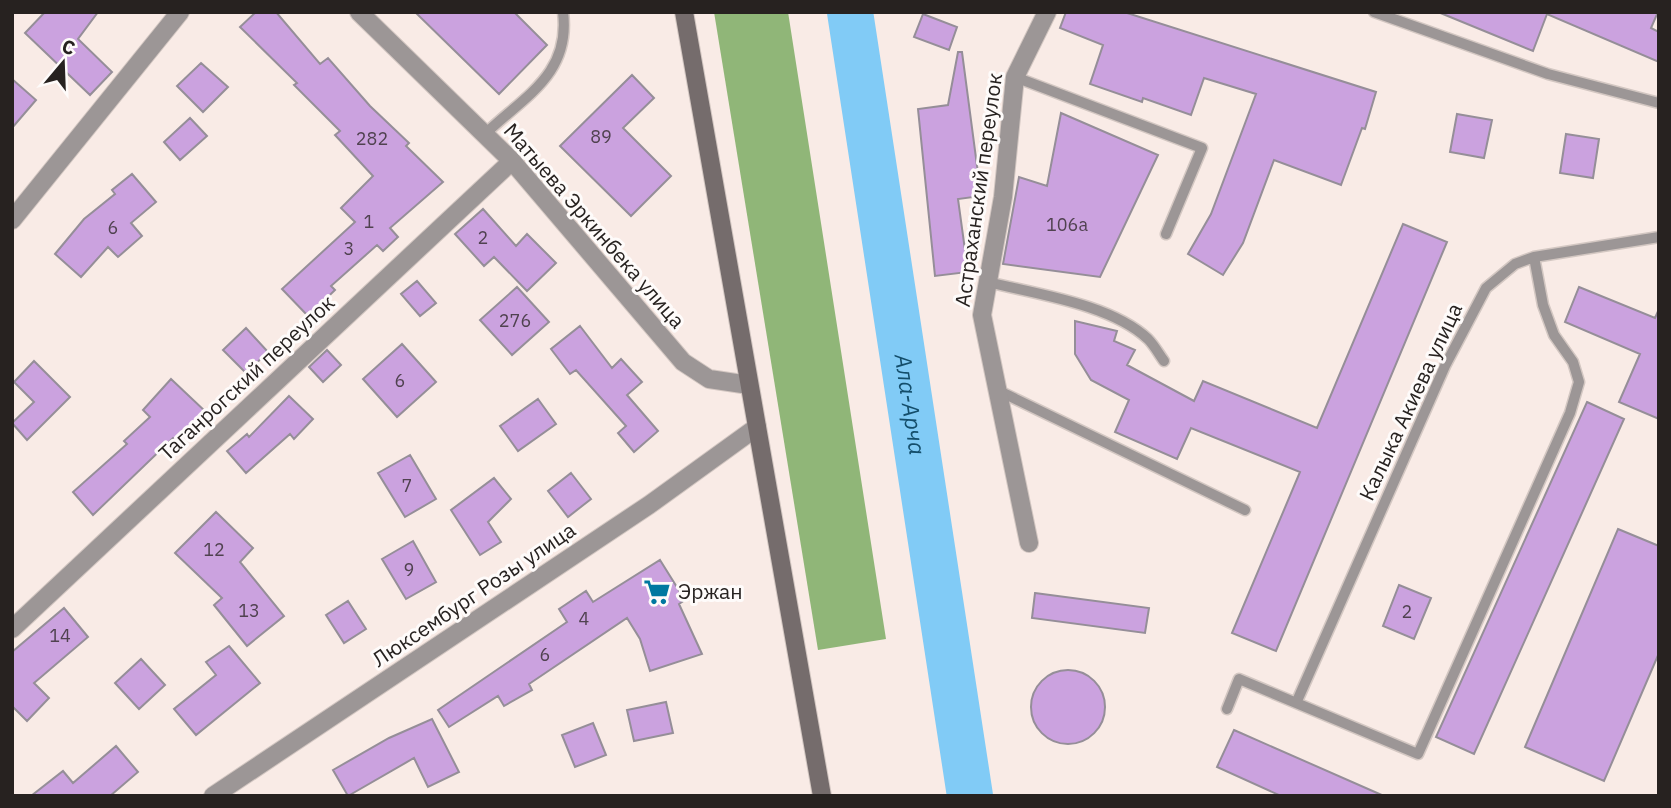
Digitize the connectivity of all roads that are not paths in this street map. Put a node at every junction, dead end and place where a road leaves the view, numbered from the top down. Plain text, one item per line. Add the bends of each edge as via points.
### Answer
1 (180, 12) edge
2 (359, 12) edge
3 (563, 12) edge
4 (684, 12) edge
5 (1047, 12) edge
6 (1374, 12) edge
7 (1015, 77) junction
8 (1659, 103) edge
9 (484, 135) junction
10 (512, 161) junction
11 (12, 220) edge
12 (1166, 234) dead end
13 (1659, 237) edge
14 (1534, 257) junction
15 (988, 282) junction
16 (1164, 361) dead end
17 (749, 384) junction
18 (998, 390) junction
19 (757, 427) junction
20 (1245, 510) dead end
21 (1029, 543) dead end
22 (12, 629) edge
23 (1297, 701) junction
24 (1227, 709) dead end
25 (213, 796) edge
26 (822, 796) edge

1 - 11 street
2 - 9 street, Матыева Эркинбека улица
3 - 9 lane via 561,53 545,83
4 - 17 main road
5 - 7 street, Астраханский переулок
6 - 8 lane via 1548,74
7 - 12 lane via 1202,148
7 - 15 street, Астраханский переулок via 1003,197
9 - 10 street, Матыева Эркинбека улица
10 - 17 street, Матыева Эркинбека улица via 683,362 709,379
10 - 22 street, Таганрогский переулок
13 - 14 lane, Калыка Акиева улица
14 - 23 lane, Калыка Акиева улица via 1515,264 1486,288 1445,366
14 - 23 lane via 1543,305 1579,382 1570,414 1418,754
15 - 16 lane via 1081,305 1119,321 1147,338
15 - 18 street, Астраханский переулок via 982,316
17 - 19 main road
18 - 20 lane
18 - 21 street, Астраханский переулок
19 - 25 street, Люксембург Розы улица via 649,505
19 - 26 main road
23 - 24 lane via 1239,679

